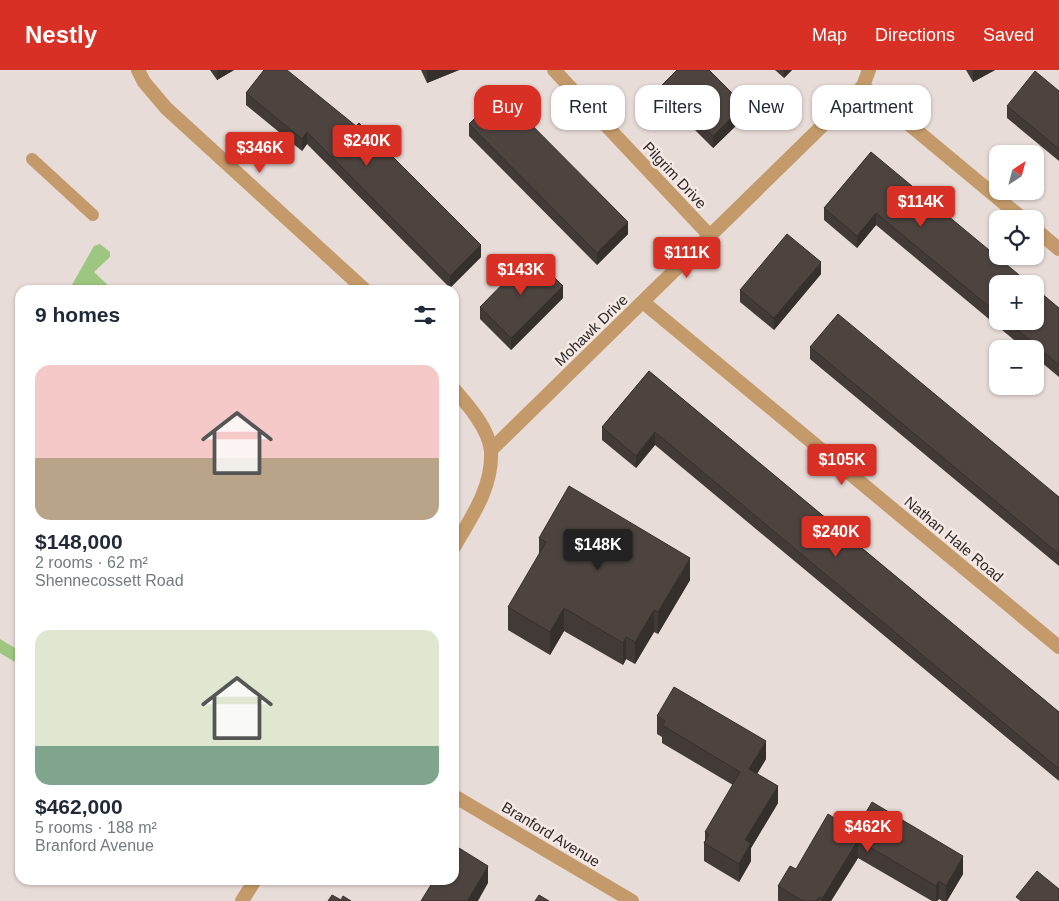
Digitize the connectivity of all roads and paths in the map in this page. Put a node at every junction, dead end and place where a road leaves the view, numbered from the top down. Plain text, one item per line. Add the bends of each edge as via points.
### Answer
1 (138, 70) edge
2 (554, 70) edge
3 (869, 70) edge
4 (863, 85) edge
5 (818, 130) edge
6 (916, 130) edge
7 (32, 159) dead end
8 (1012, 210) edge
9 (92, 215) dead end
10 (710, 236) junction
11 (1044, 236) edge
12 (1059, 249) edge
13 (360, 285) edge
14 (643, 302) junction
15 (459, 396) edge
16 (491, 450) junction
17 (459, 539) edge
18 (1059, 648) edge
19 (459, 799) edge
20 (252, 885) edge
21 (242, 901) edge
22 (632, 901) edge

1 - 13 street via 166,108
2 - 10 street, Pilgrim Drive
3 - 4 street
5 - 10 street, Mohawk Drive
6 - 8 street
7 - 9 lane
10 - 14 street, Mohawk Drive
11 - 12 street
14 - 16 street, Mohawk Drive
14 - 18 street, Nathan Hale Road
15 - 16 street via 482,428
16 - 17 street via 482,500
19 - 22 street, Branford Avenue
20 - 21 street

